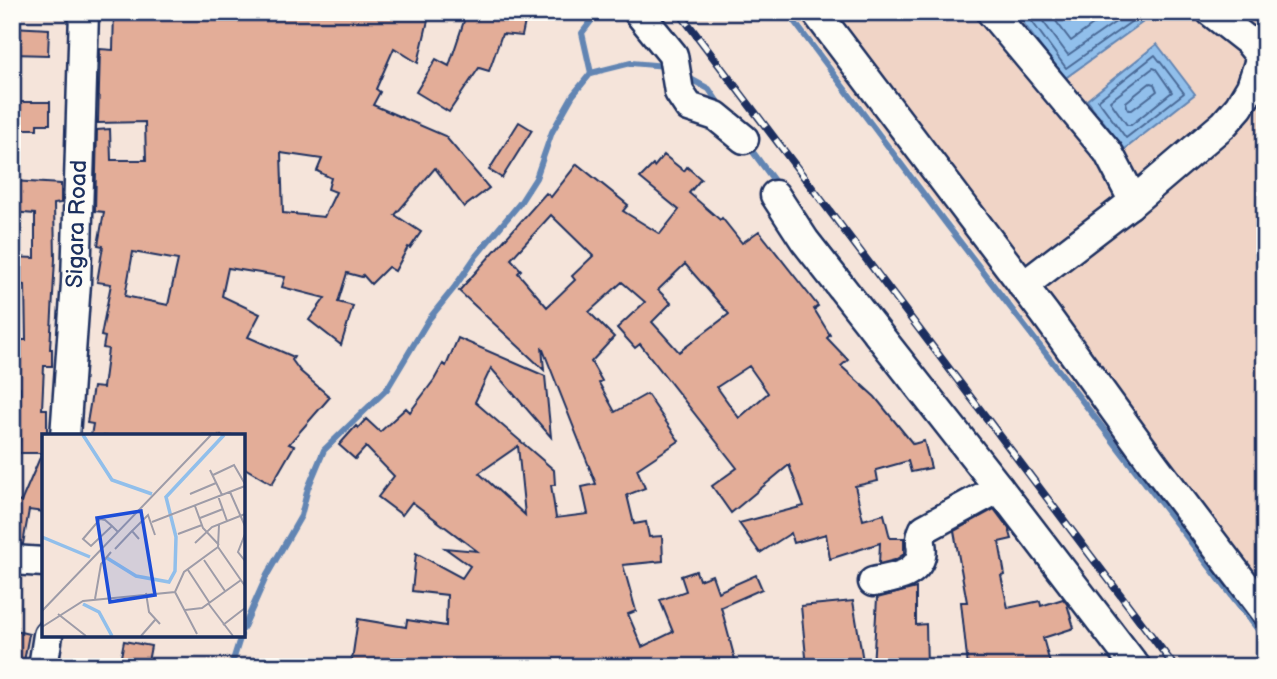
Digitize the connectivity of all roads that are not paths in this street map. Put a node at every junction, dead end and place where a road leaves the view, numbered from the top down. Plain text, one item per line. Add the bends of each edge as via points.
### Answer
1 (84, 12) edge
2 (638, 12) edge
3 (817, 12) edge
4 (991, 12) edge
5 (1211, 12) edge
6 (744, 139) dead end
7 (775, 195) dead end
8 (1129, 205) junction
9 (1023, 286) junction
10 (65, 434) edge
11 (999, 488) junction
12 (12, 560) edge
13 (42, 562) edge
14 (873, 582) dead end
15 (1265, 611) edge
16 (48, 637) edge
17 (43, 667) edge
18 (1136, 667) edge

1 - 10 street, Sigara Road via 76,283
2 - 6 street via 673,55 679,92 689,107 716,116
3 - 9 street
4 - 8 street via 1108,152 1131,196
5 - 8 street via 1261,57 1251,87 1224,124
7 - 11 street via 805,241
8 - 9 street
9 - 15 street
11 - 14 street via 924,528 919,539 922,554 907,574
11 - 18 street
12 - 13 street
16 - 17 street

